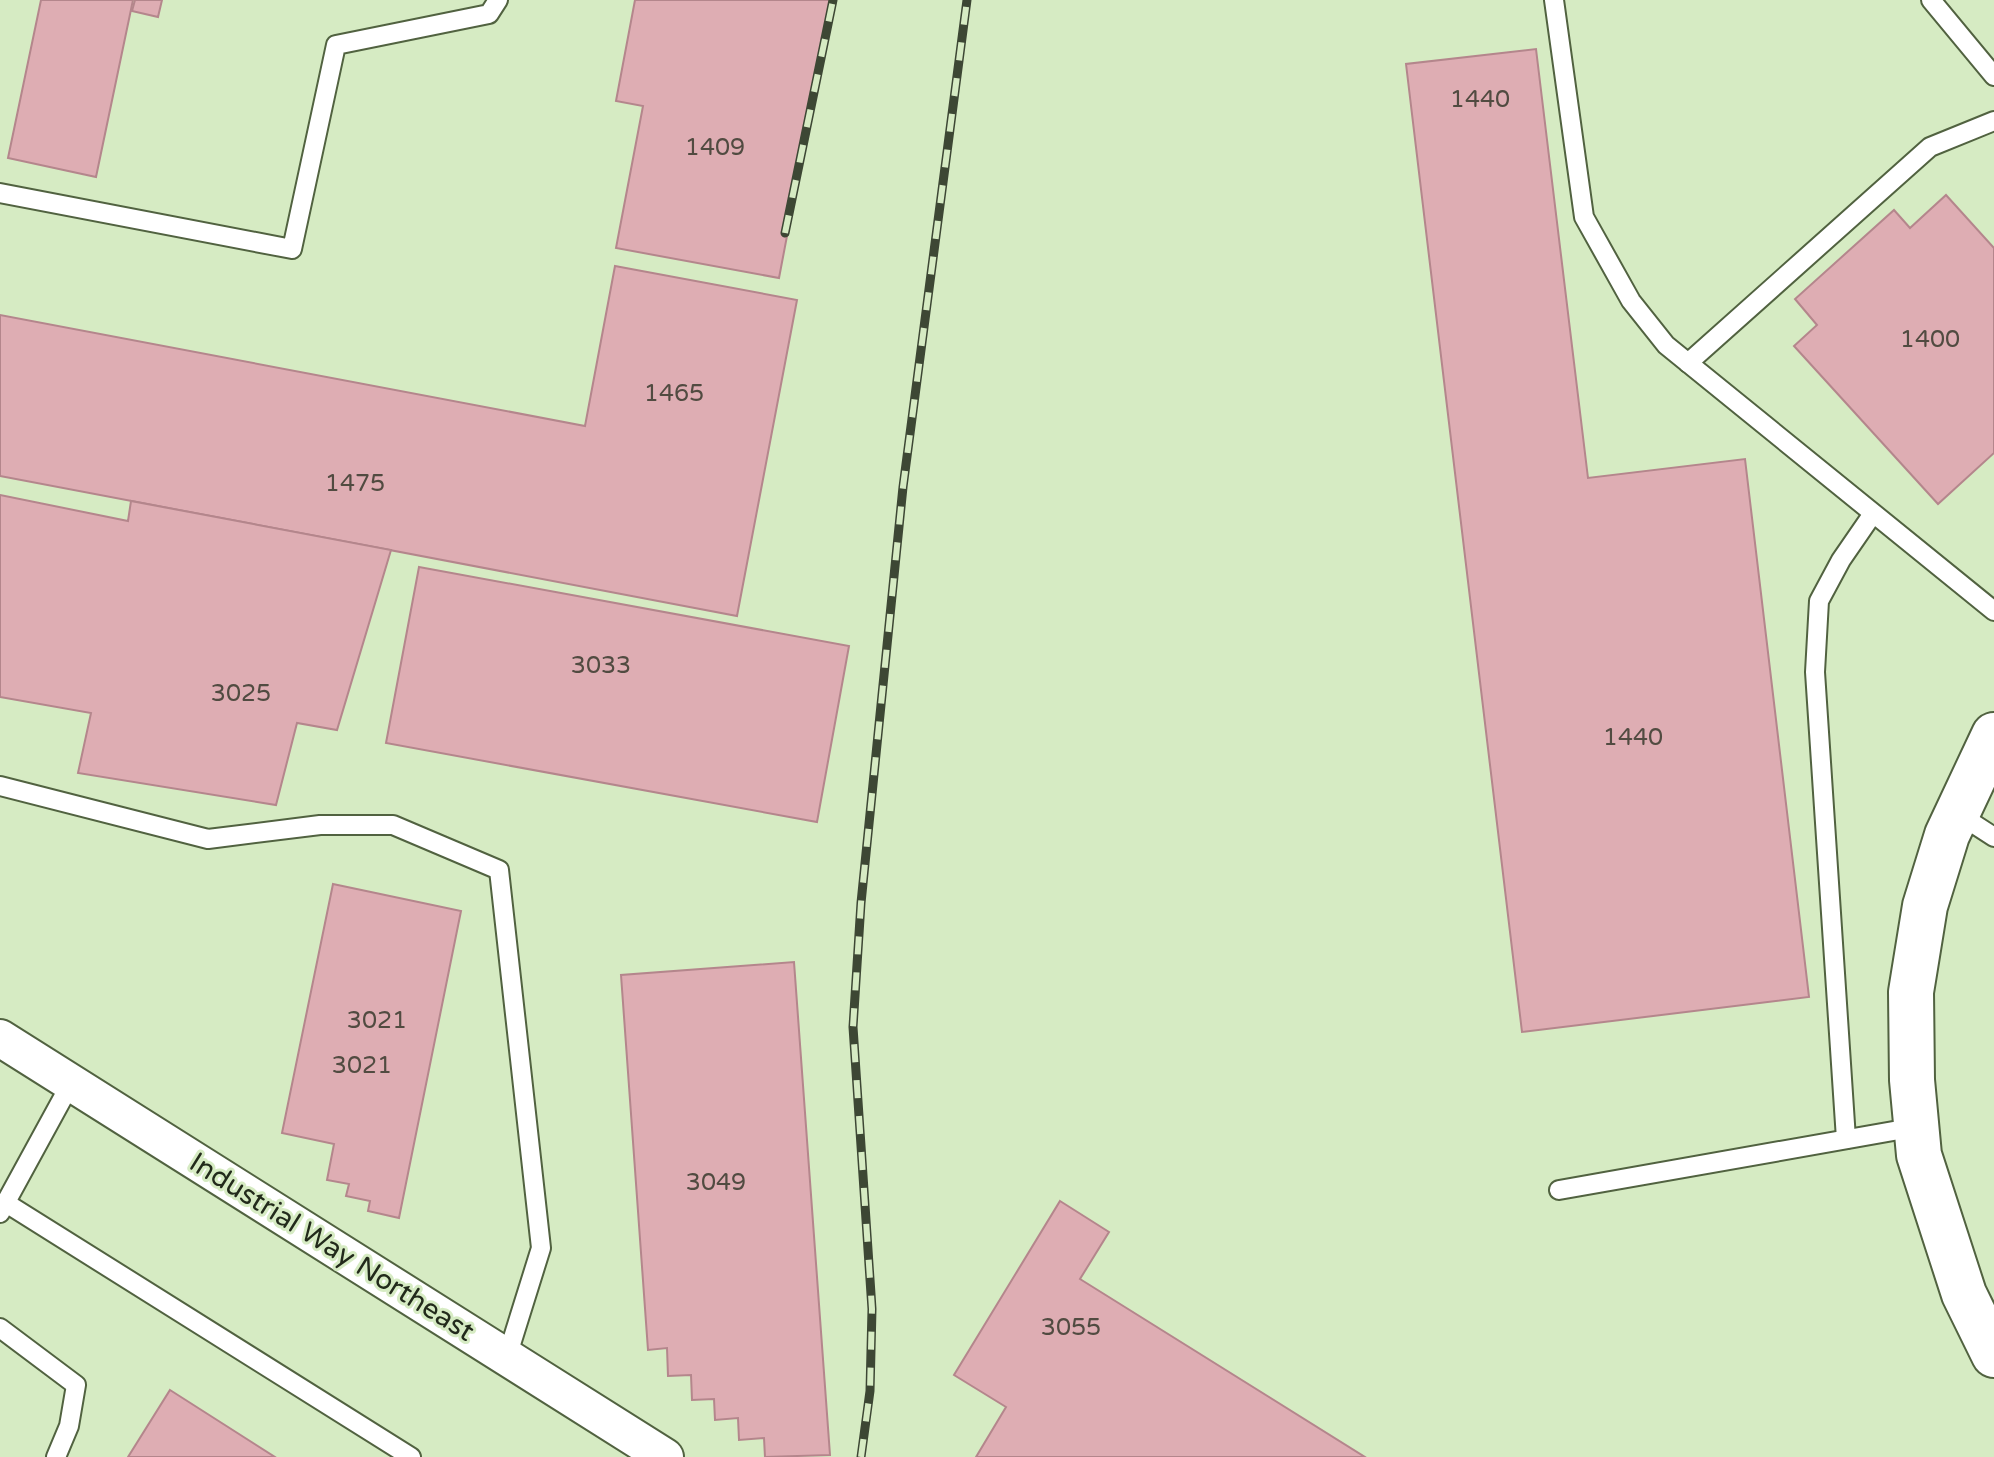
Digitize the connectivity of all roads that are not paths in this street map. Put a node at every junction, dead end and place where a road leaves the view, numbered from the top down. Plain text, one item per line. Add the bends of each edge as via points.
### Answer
1 (498, 0) edge
2 (1554, 0) edge
3 (1931, 0) edge
4 (1994, 76) edge
5 (1994, 121) edge
6 (0, 193) edge
7 (1688, 363) junction
8 (1872, 515) junction
9 (1994, 611) edge
10 (1994, 735) edge
11 (0, 786) edge
12 (1957, 813) junction
13 (1994, 837) edge
14 (0, 1038) edge
15 (71, 1083) junction
16 (1916, 1127) junction
17 (1846, 1139) junction
18 (1559, 1190) dead end
19 (3, 1208) edge
20 (0, 1328) edge
21 (1994, 1355) edge
22 (507, 1357) junction
23 (56, 1457) edge
24 (411, 1457) edge
25 (665, 1457) edge

1 - 6 lane via 489,14 336,45 292,249
2 - 7 lane via 1584,217 1631,301 1666,345
3 - 4 lane
5 - 7 lane via 1930,147
7 - 8 lane
8 - 9 lane
8 - 17 lane via 1819,601 1815,672
10 - 12 street
11 - 22 lane via 208,839 320,825 393,825 499,870 541,1248
12 - 13 lane
12 - 16 street via 1925,906 1911,992
14 - 15 street, Industrial Way Northeast
15 - 19 lane
15 - 22 street, Industrial Way Northeast
16 - 17 lane
16 - 21 street via 1941,1227 1964,1294
17 - 18 lane
19 - 24 lane
20 - 23 lane via 76,1385 69,1426
22 - 25 street, Industrial Way Northeast

